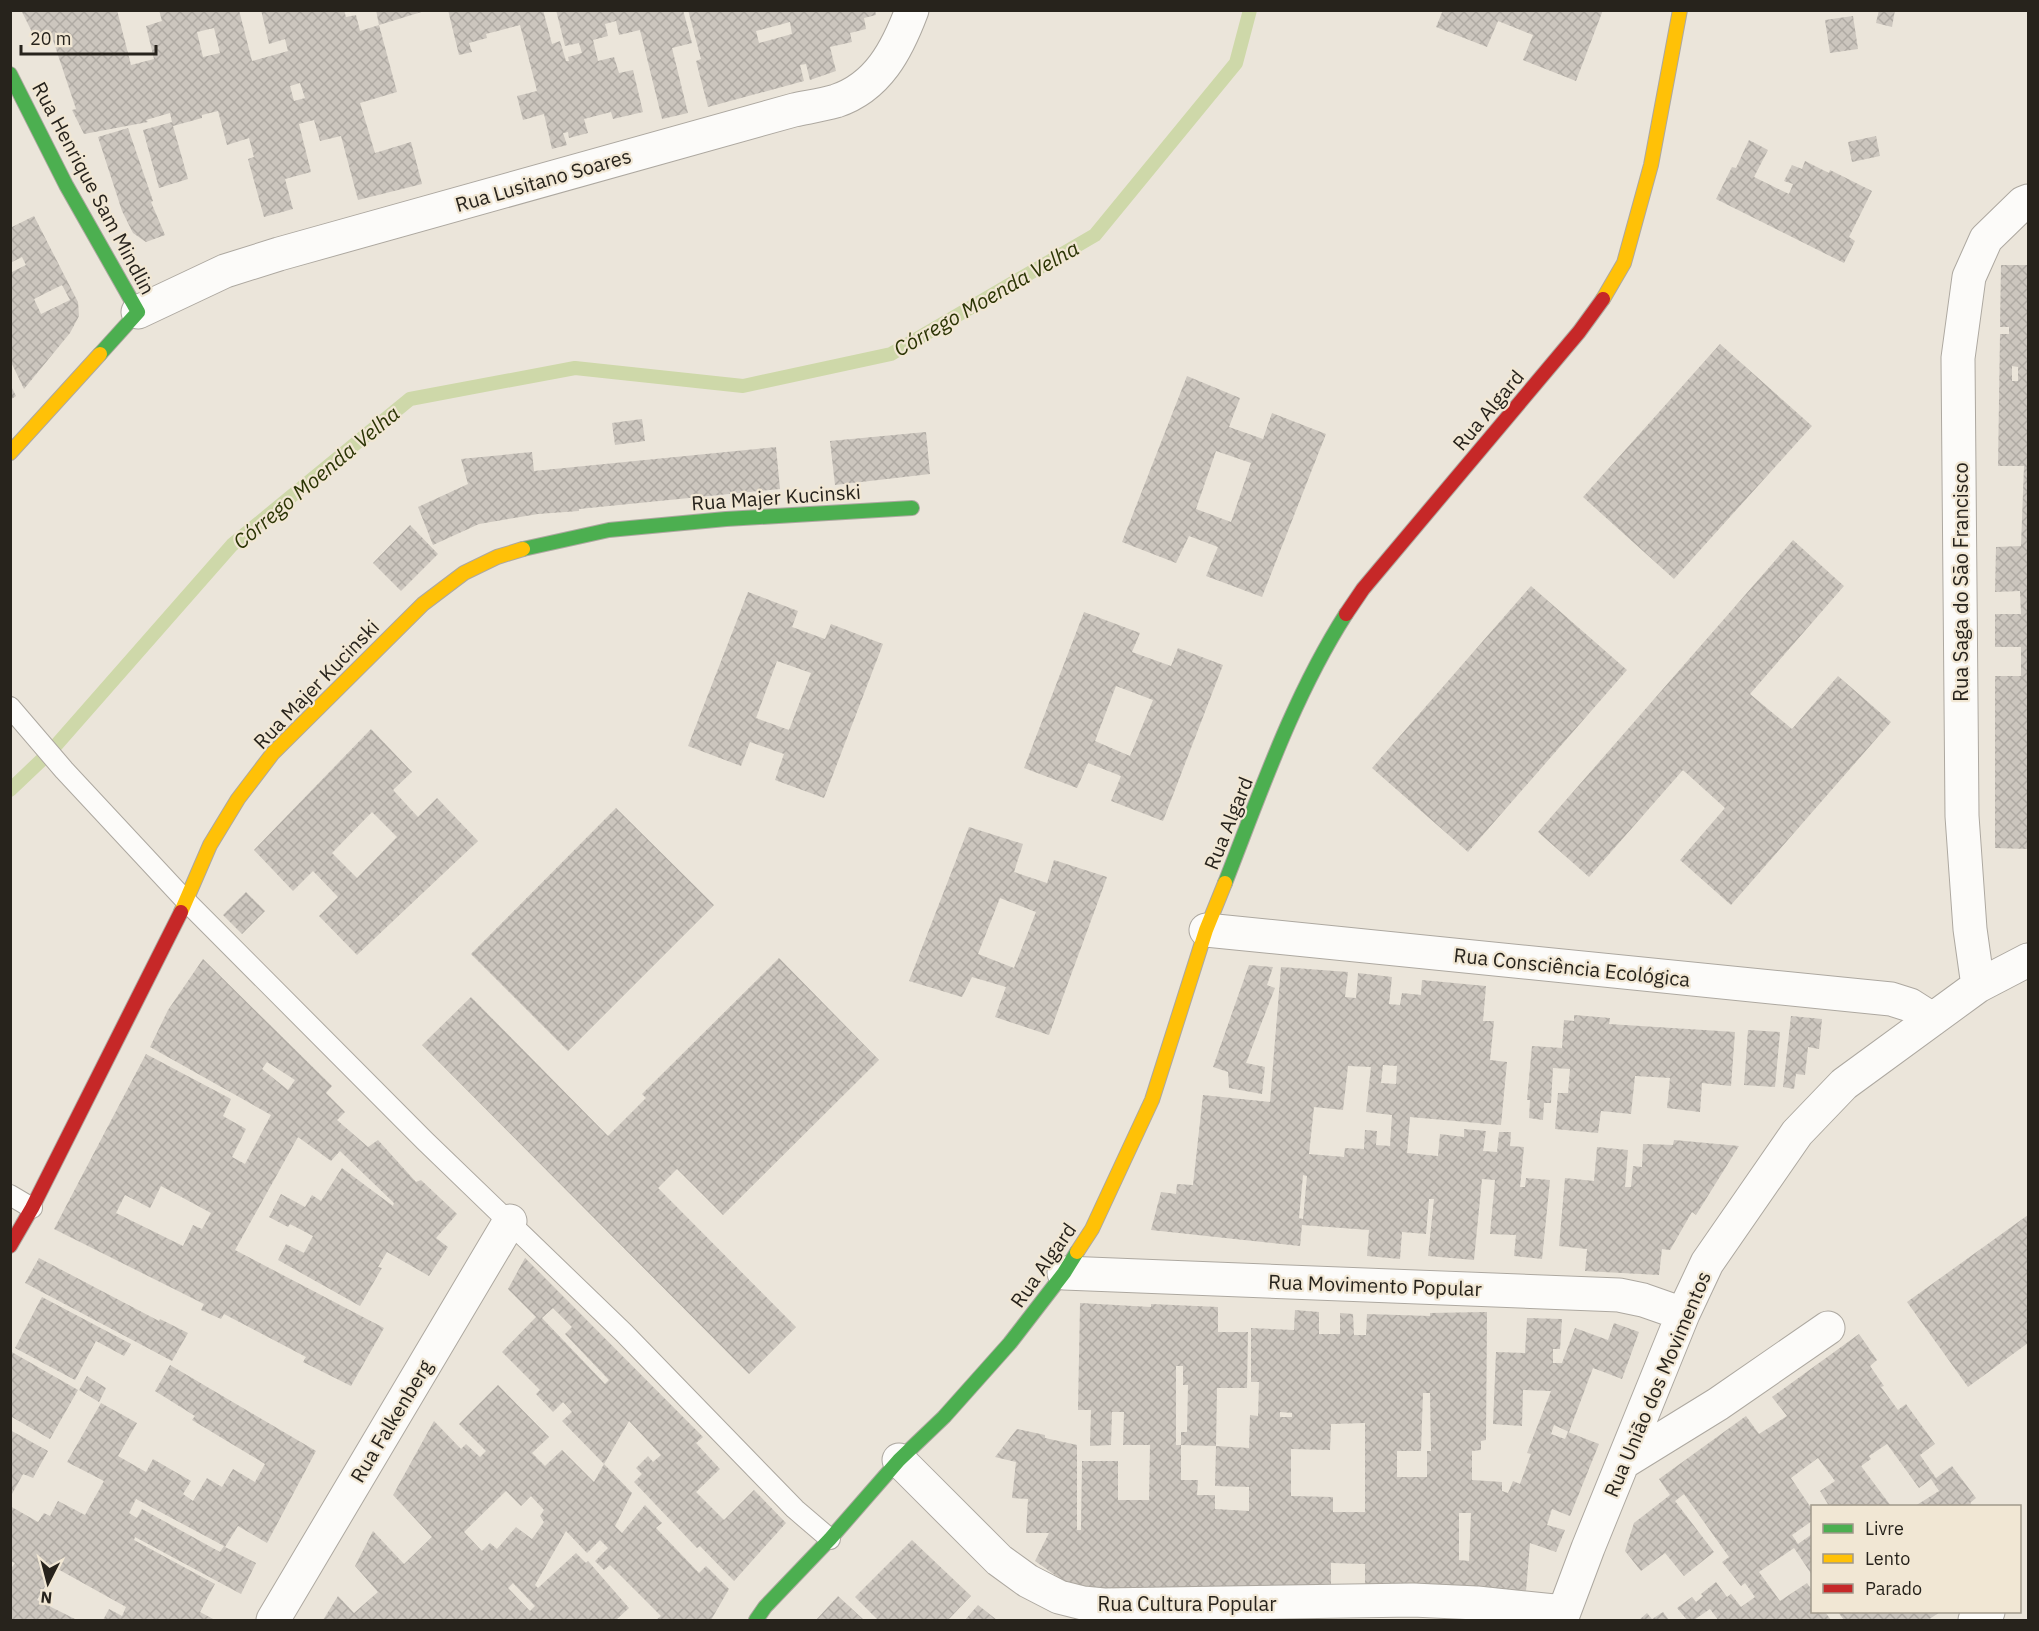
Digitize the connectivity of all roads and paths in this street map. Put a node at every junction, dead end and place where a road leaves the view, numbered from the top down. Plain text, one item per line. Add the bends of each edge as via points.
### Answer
1 (912, 10) edge
2 (1680, 10) edge
3 (10, 74) edge
4 (2028, 201) edge
5 (138, 312) junction
6 (10, 453) edge
7 (912, 508) dead end
8 (10, 707) edge
9 (186, 901) junction
10 (1206, 930) junction
11 (2028, 960) edge
12 (1978, 986) junction
13 (1932, 1019) junction
14 (10, 1194) edge
15 (32, 1208) junction
16 (510, 1221) junction
17 (10, 1246) edge
18 (1064, 1273) junction
19 (1683, 1314) junction
20 (1828, 1328) dead end
21 (899, 1460) junction
22 (1624, 1462) junction
23 (831, 1539) junction
24 (1562, 1616) edge
25 (273, 1620) edge
26 (756, 1620) edge

1 - 5 street, Rua Lusitano Soares via 900,41 879,72 860,90 836,101 279,254 225,271
2 - 10 street, Rua Algard via 1651,165 1624,263 1579,332 1364,590 1326,646 1294,709
3 - 5 street, Rua Henrique Sam Mindlin via 66,185
4 - 12 street, Rua Saga do São Francisco via 1986,239 1973,268 1958,358 1962,816
5 - 6 street, Rua Henrique Sam Mindlin
7 - 9 street, Rua Majer Kucinski via 609,530 497,557 464,573 423,604 273,753 210,845
8 - 9 lane
9 - 15 street, Rua Majer Kucinski
9 - 16 lane
10 - 13 street, Rua Consciência Ecológica via 1891,999
10 - 18 street, Rua Algard via 1152,1100 1092,1229
11 - 12 street, Rua União dos Movimentos
12 - 13 street, Rua União dos Movimentos
13 - 19 street, Rua União dos Movimentos via 1844,1084 1797,1133 1707,1263
14 - 15 lane
15 - 17 street, Rua Majer Kucinski
16 - 23 lane via 795,1509
16 - 25 street, Rua Falkenberg
18 - 19 street, Rua Movimento Popular via 1619,1295
18 - 21 street, Rua Algard via 1010,1343 944,1417
19 - 22 street, Rua União dos Movimentos
20 - 22 street via 1718,1404
21 - 23 street, Rua Algard
21 - 24 street, Rua Cultura Popular via 999,1560 1059,1597 1083,1603 1413,1600 1477,1603
22 - 24 street, Rua União dos Movimentos
23 - 26 street, Rua Algard

